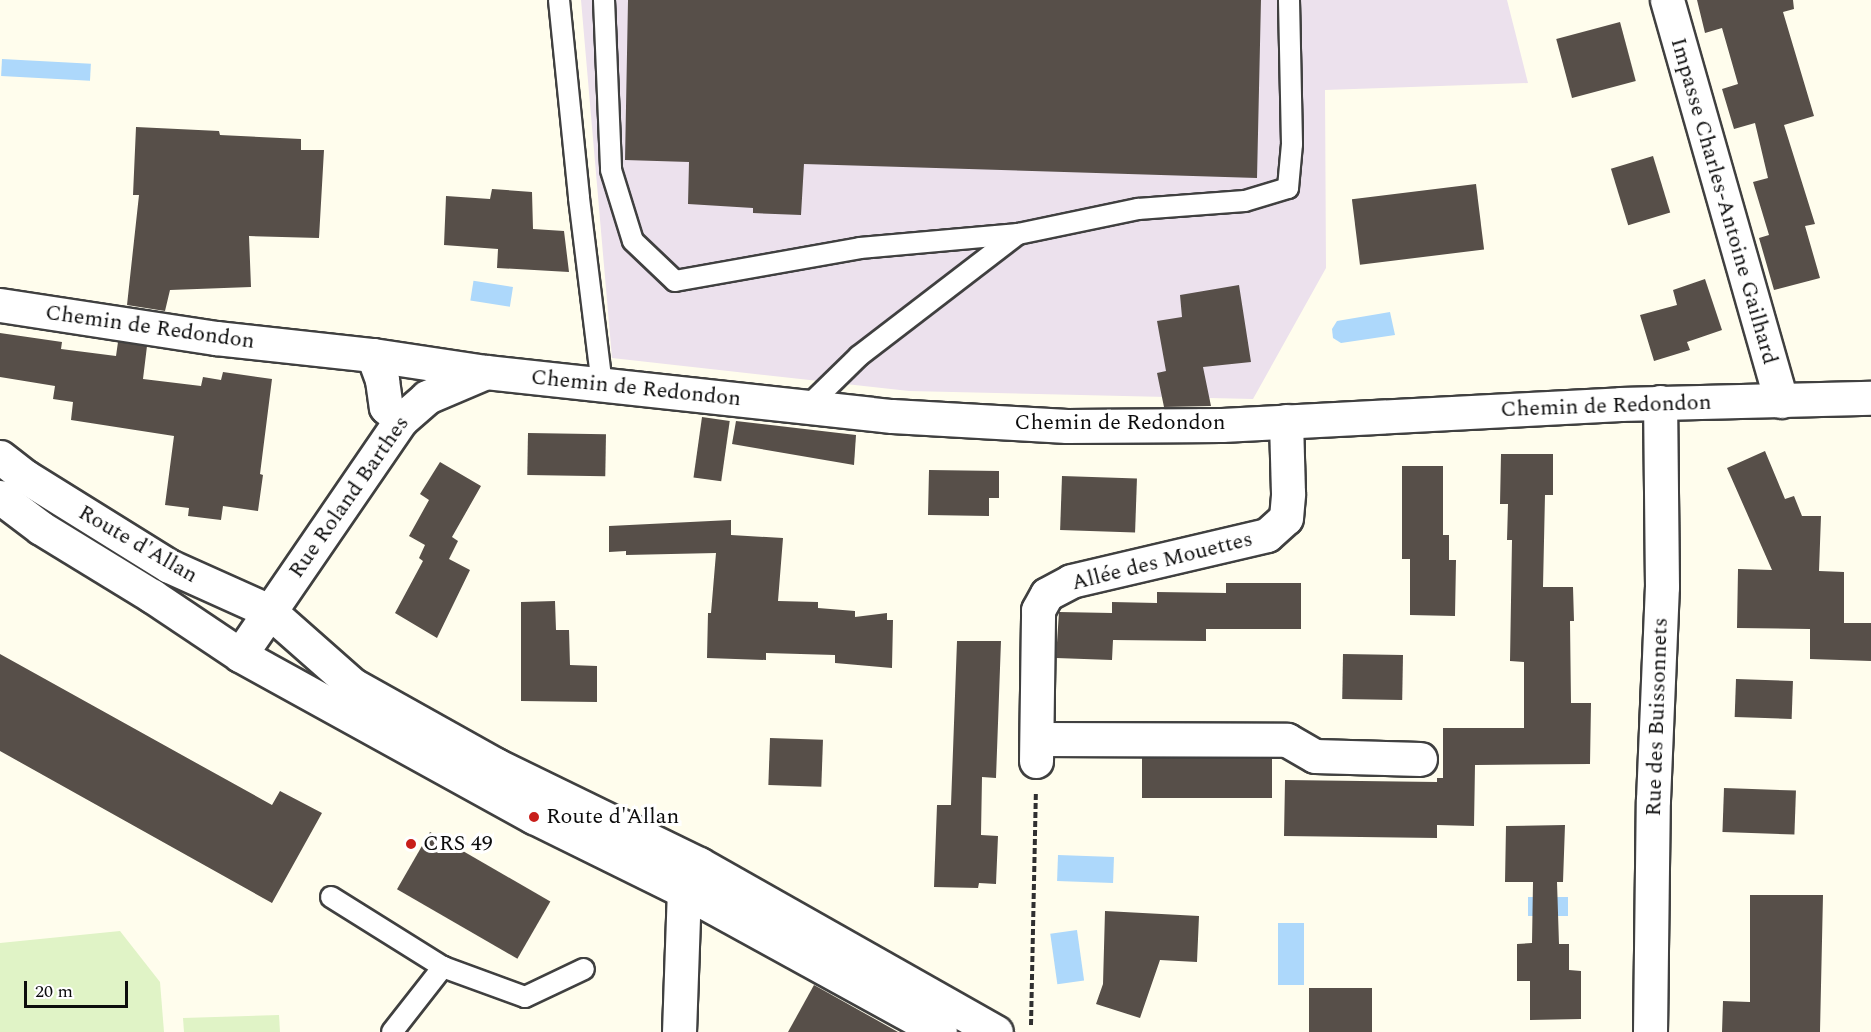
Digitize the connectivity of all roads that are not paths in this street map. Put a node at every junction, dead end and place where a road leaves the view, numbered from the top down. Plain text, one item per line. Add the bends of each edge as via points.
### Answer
1 (559, 0) edge
2 (604, 0) edge
3 (1289, 0) edge
4 (1667, 0) edge
5 (1018, 234) junction
6 (0, 305) edge
7 (373, 355) junction
8 (486, 372) junction
9 (602, 385) junction
10 (1871, 398) edge
11 (1781, 401) junction
12 (1660, 402) junction
13 (808, 406) junction
14 (401, 420) junction
15 (1286, 421) junction
16 (0, 457) edge
17 (0, 497) edge
18 (269, 611) junction
19 (240, 656) junction
20 (430, 744) junction
21 (1420, 759) dead end
22 (692, 877) junction
23 (331, 897) dead end
24 (443, 967) junction
25 (584, 969) dead end
26 (392, 1032) edge
27 (679, 1032) edge
28 (940, 1032) edge
29 (996, 1032) edge
30 (1650, 1032) edge

1 - 9 lane
2 - 5 lane via 611,170 633,241 675,281 860,248
3 - 5 lane via 1292,144 1288,188 1245,201 1138,208
4 - 11 street, Impasse Charles-Antoine Gailhard
5 - 13 lane via 860,356
6 - 7 street, Chemin de Redondon via 216,338
7 - 8 street, Chemin de Redondon
7 - 14 street via 386,407
8 - 9 street, Chemin de Redondon
8 - 14 street, Rue Roland Barthes via 427,397
9 - 13 street, Chemin de Redondon
10 - 11 street, Chemin de Redondon
11 - 12 street, Chemin de Redondon
12 - 15 street, Chemin de Redondon
12 - 30 street, Rue des Buissonnets via 1662,587 1653,800
13 - 15 street, Chemin de Redondon via 892,416 1067,426
14 - 18 street, Rue Roland Barthes
15 - 21 street, Allée des Mouettes via 1286,518 1267,535 1071,581 1047,594 1038,610 1037,750 1287,740 1315,756
16 - 18 street, Route d'Allan via 169,566
17 - 19 street, Route d'Allan via 41,528
18 - 19 street, Rue Roland Barthes
18 - 20 street, Route d'Allan via 353,685
19 - 20 street, Route d'Allan
20 - 22 street, Route d'Allan via 534,817
22 - 27 street
22 - 28 street, Route d'Allan
22 - 29 street, Route d'Allan
23 - 24 lane
24 - 25 lane via 525,997
24 - 26 lane

